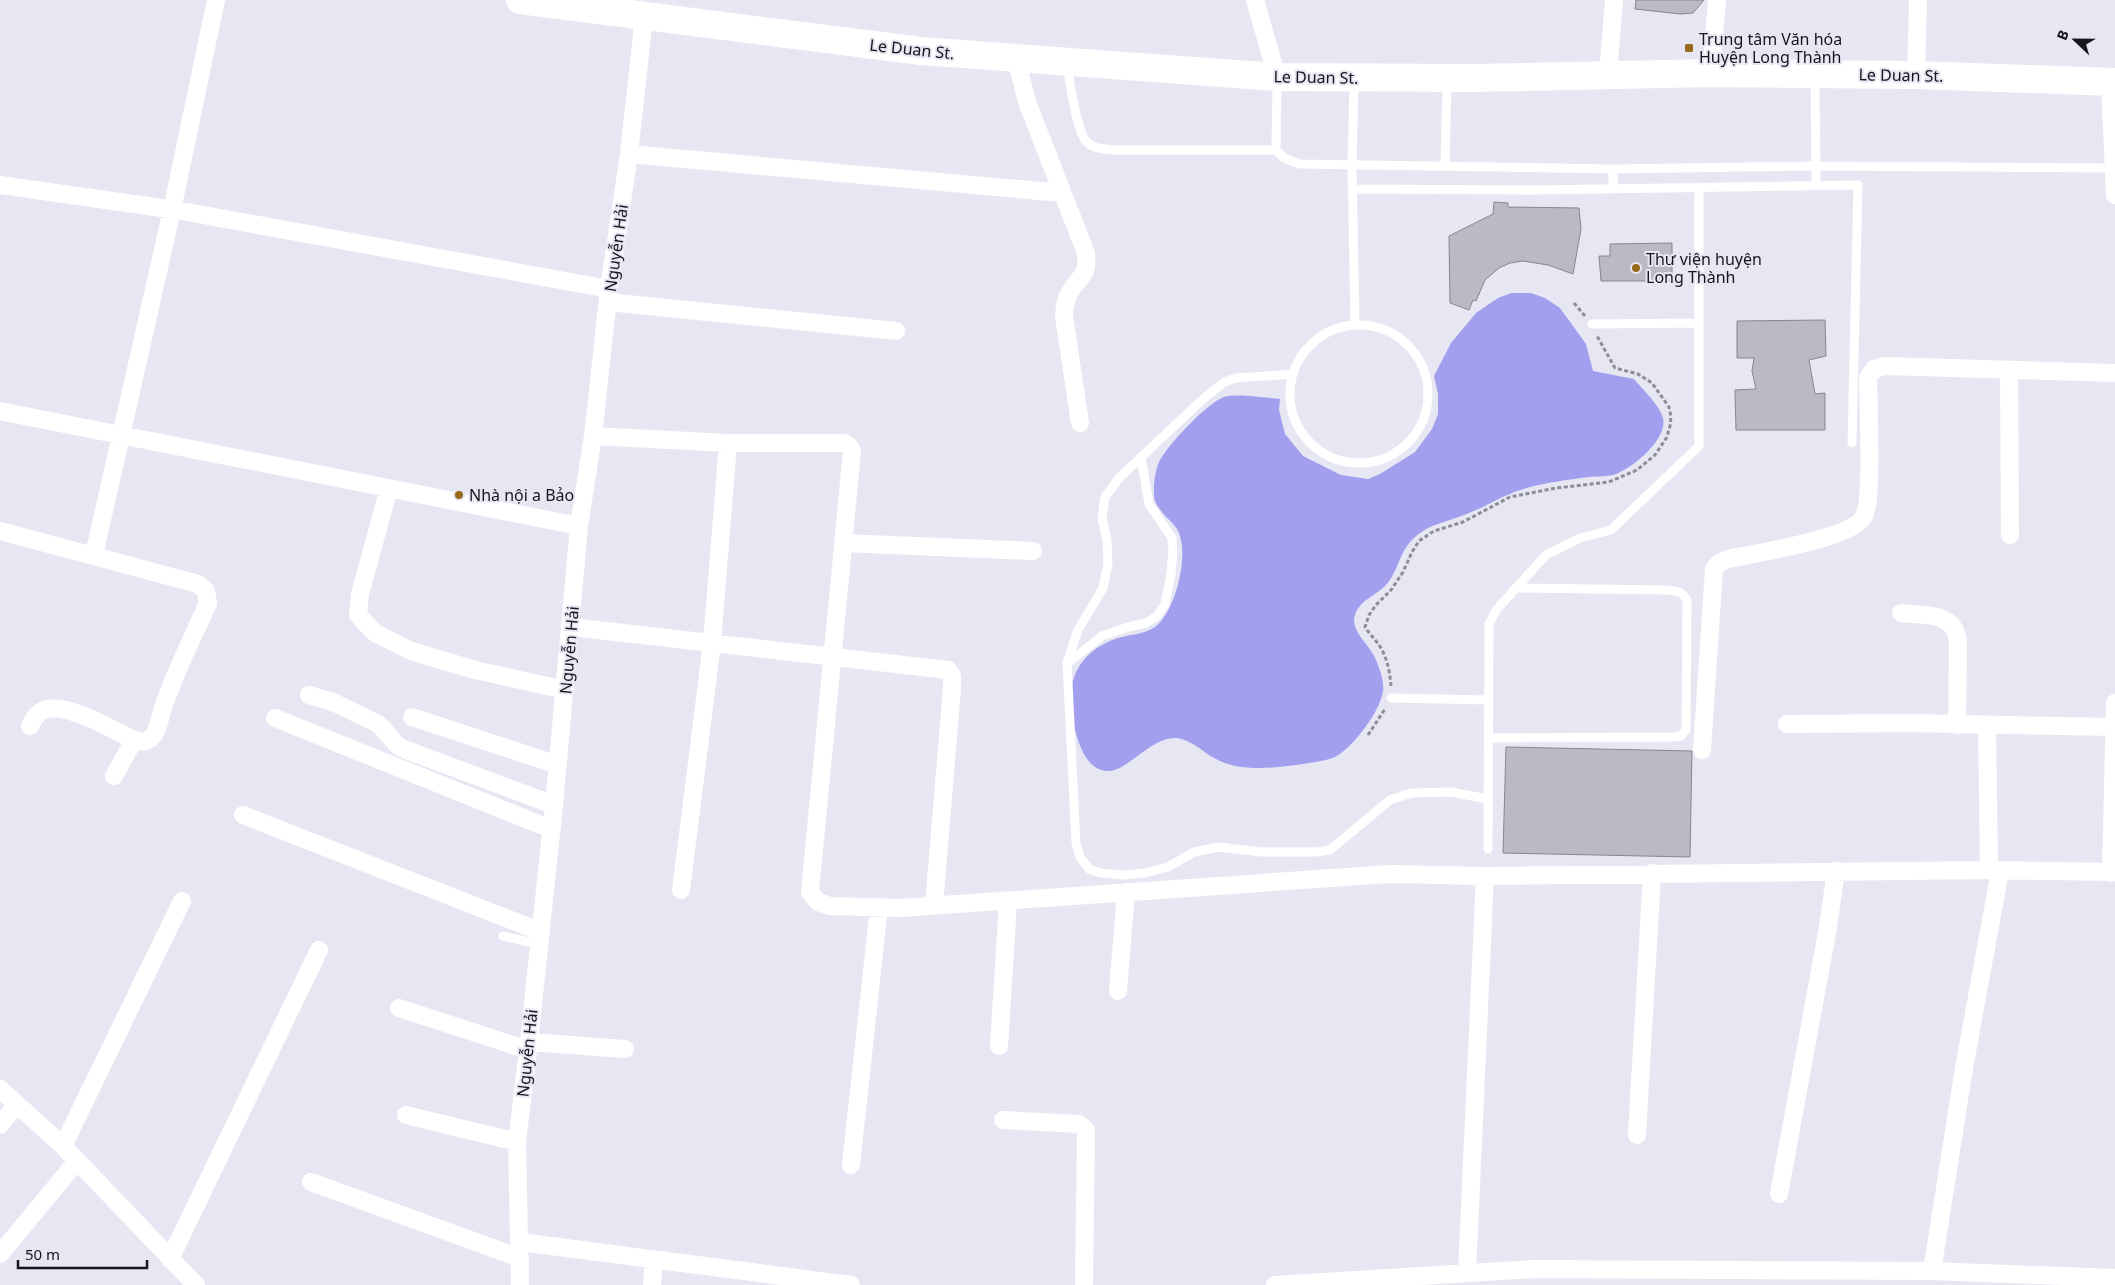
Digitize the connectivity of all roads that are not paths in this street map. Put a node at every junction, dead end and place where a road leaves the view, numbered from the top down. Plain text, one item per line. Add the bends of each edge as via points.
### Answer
1 (216, 0) edge
2 (520, 0) edge
3 (1255, 0) edge
4 (1614, 0) edge
5 (1718, 0) edge
6 (1918, 0) edge
7 (644, 17) junction
8 (1016, 58) junction
9 (1067, 62) junction
10 (1711, 73) junction
11 (1815, 74) junction
12 (1608, 75) junction
13 (1916, 75) junction
14 (1277, 77) junction
15 (1354, 78) junction
16 (1447, 78) junction
17 (2113, 82) edge
18 (1276, 150) junction
19 (630, 154) junction
20 (1352, 166) junction
21 (1445, 166) junction
22 (1816, 166) junction
23 (2114, 168) edge
24 (1613, 169) junction
25 (0, 185) edge
26 (1816, 185) junction
27 (1699, 187) junction
28 (1613, 188) junction
29 (1353, 189) junction
30 (1062, 193) junction
31 (2115, 195) edge
32 (172, 210) junction
33 (609, 296) junction
34 (1699, 323) junction
35 (1592, 324) road end
36 (1355, 325) junction
37 (896, 331) dead end
38 (2009, 371) junction
39 (2115, 373) edge
40 (1293, 374) junction
41 (0, 411) edge
42 (1080, 423) dead end
43 (593, 436) junction
44 (122, 437) junction
45 (728, 443) junction
46 (1852, 443) dead end
47 (1141, 457) junction
48 (389, 488) junction
49 (579, 526) junction
50 (0, 532) edge
51 (2010, 535) dead end
52 (843, 543) junction
53 (1033, 551) dead end
54 (94, 555) junction
55 (1516, 588) junction
56 (1901, 613) dead end
57 (571, 627) junction
58 (712, 643) junction
59 (832, 656) junction
60 (1067, 663) junction
61 (565, 690) junction
62 (309, 695) dead end
63 (1391, 698) road end
64 (1489, 700) junction
65 (2115, 703) edge
66 (2115, 712) edge
67 (412, 717) dead end
68 (275, 718) dead end
69 (1787, 724) dead end
70 (1957, 725) junction
71 (30, 726) dead end
72 (1987, 726) junction
73 (2114, 728) edge
74 (1488, 738) junction
75 (134, 740) junction
76 (1702, 750) dead end
77 (558, 765) junction
78 (114, 776) dead end
79 (1488, 799) junction
80 (554, 805) junction
81 (243, 815) dead end
82 (551, 829) junction
83 (1488, 849) dead end
84 (1995, 870) junction
85 (1836, 871) junction
86 (2113, 872) edge
87 (1652, 873) junction
88 (1485, 876) junction
89 (681, 890) dead end
90 (1126, 892) junction
91 (182, 901) dead end
92 (1008, 902) junction
93 (934, 905) junction
94 (879, 907) junction
95 (502, 936) dead end
96 (539, 938) junction
97 (320, 950) dead end
98 (1118, 991) dead end
99 (399, 1008) dead end
100 (529, 1046) junction
101 (999, 1046) dead end
102 (625, 1049) dead end
103 (0, 1089) edge
104 (17, 1104) junction
105 (406, 1115) dead end
106 (1003, 1120) dead end
107 (0, 1125) edge
108 (1637, 1135) dead end
109 (517, 1142) junction
110 (63, 1146) junction
111 (76, 1161) junction
112 (851, 1165) dead end
113 (312, 1182) dead end
114 (1779, 1194) dead end
115 (520, 1250) junction
116 (0, 1254) edge
117 (170, 1259) junction
118 (654, 1259) junction
119 (1932, 1272) junction
120 (1467, 1273) junction
121 (1535, 1277) edge
122 (1672, 1278) edge
123 (2115, 1278) edge
124 (770, 1280) edge
125 (2061, 1280) edge
126 (1381, 1282) edge
127 (196, 1285) edge
128 (520, 1285) edge
129 (652, 1285) edge
130 (851, 1285) edge
131 (1084, 1285) edge
132 (1275, 1285) edge

1 - 32 street
2 - 7 main road, Le Duan St.
3 - 14 street
4 - 12 street
5 - 10 street
6 - 13 street
7 - 8 main road, Le Duan St. via 921,51
7 - 19 street, Nguyễn Hải
8 - 9 main road, Le Duan St.
8 - 30 street via 1027,102
9 - 14 main road, Le Duan St.
9 - 18 lane via 1080,130 1085,141 1094,147 1114,150
10 - 11 main road, Le Duan St.
10 - 12 main road, Le Duan St.
11 - 13 main road, Le Duan St.
11 - 22 lane
12 - 16 main road, Le Duan St.
13 - 17 main road, Le Duan St.
14 - 15 main road, Le Duan St.
14 - 18 lane
15 - 16 main road, Le Duan St.
15 - 20 lane
16 - 21 lane
17 - 23 street
18 - 20 lane via 1284,158 1299,164
19 - 30 street
19 - 33 street, Nguyễn Hải
20 - 21 lane
20 - 29 lane
21 - 24 lane
22 - 23 lane
22 - 24 lane
22 - 26 lane
23 - 31 street
24 - 28 lane
25 - 32 street
26 - 27 lane
26 - 46 lane via 1858,185
27 - 28 lane
27 - 34 lane
28 - 29 lane
29 - 36 lane
30 - 42 street via 1086,253 1087,267 1065,302 1064,316
32 - 33 street
32 - 44 street
33 - 37 street
33 - 43 street, Nguyễn Hải
34 - 35 lane
34 - 55 lane via 1699,446 1610,530 1580,538 1546,555
36 - 40 lane via 1335,329 1316,340 1302,355
36 - 40 lane via 1378,328 1399,338 1416,354 1426,375 1428,398 1423,421 1410,441 1392,456 1370,463 1346,463 1324,455 1306,440 1295,420 1290,397
38 - 39 street
38 - 51 street
38 - 76 street via 1885,366 1874,369 1868,378 1869,468 1864,517 1855,526 1835,535 1728,559 1714,569
40 - 47 lane via 1236,378 1224,382
41 - 44 street
43 - 45 street
43 - 49 street, Nguyễn Hải
44 - 48 street
44 - 54 street
45 - 52 street via 845,443 849,446 852,451
45 - 58 street
47 - 60 lane via 1105,497 1102,518 1108,540 1108,564 1103,588 1078,630
47 - 60 lane via 1149,504 1172,538 1172,567 1165,604 1157,616 1146,623 1102,636
48 - 49 street
48 - 61 street via 360,594 358,615 375,633 411,651 475,670
49 - 57 street, Nguyễn Hải
50 - 54 street
52 - 53 street
52 - 59 street
54 - 75 street via 198,584 206,592 208,603 153,736 142,742
55 - 64 lane via 1497,609 1489,624
55 - 74 lane via 1676,590 1685,596 1686,730 1681,736 1674,737
56 - 70 street via 1944,618 1957,630
57 - 58 street
57 - 61 street, Nguyễn Hải
58 - 59 street
58 - 89 street
59 - 93 street via 940,668 951,673
59 - 94 street via 810,892 818,902 830,906
60 - 79 lane via 1076,843 1080,857 1089,869 1100,873 1145,873 1168,867 1194,852 1219,846 1261,852 1330,850 1390,800 1411,793 1451,792
61 - 77 street, Nguyễn Hải
62 - 80 street via 333,702 378,724 401,748
63 - 64 lane
64 - 74 lane
65 - 66 street
66 - 73 street
67 - 77 street
68 - 82 street
69 - 70 street
70 - 72 street
71 - 75 street via 34,717 43,710 56,709 78,713
72 - 73 street
72 - 84 street
73 - 86 street
74 - 79 lane
75 - 78 street
77 - 80 street, Nguyễn Hải
79 - 83 lane
80 - 82 street, Nguyễn Hải
81 - 96 street
82 - 96 street, Nguyễn Hải
84 - 85 street
84 - 86 street
84 - 119 street
85 - 87 street
85 - 114 street
87 - 88 street
87 - 108 street
88 - 90 street via 1390,874
88 - 120 street
90 - 92 street
90 - 98 street
91 - 110 street
92 - 93 street
92 - 101 street
93 - 94 street
94 - 112 street
95 - 96 lane
96 - 100 street, Nguyễn Hải
97 - 117 street
99 - 100 street
100 - 102 street
100 - 109 street, Nguyễn Hải
103 - 104 street
104 - 107 street
104 - 110 street
105 - 109 street
106 - 131 street via 1079,1124 1086,1130
109 - 115 street, Nguyễn Hải
110 - 111 street
111 - 116 street
111 - 117 street
113 - 115 street
115 - 118 street
115 - 128 street, Nguyễn Hải
117 - 127 street
118 - 124 street
118 - 129 street
119 - 122 street
119 - 125 street
120 - 121 street
120 - 126 street
121 - 122 street
123 - 125 street
124 - 130 street
126 - 132 street

